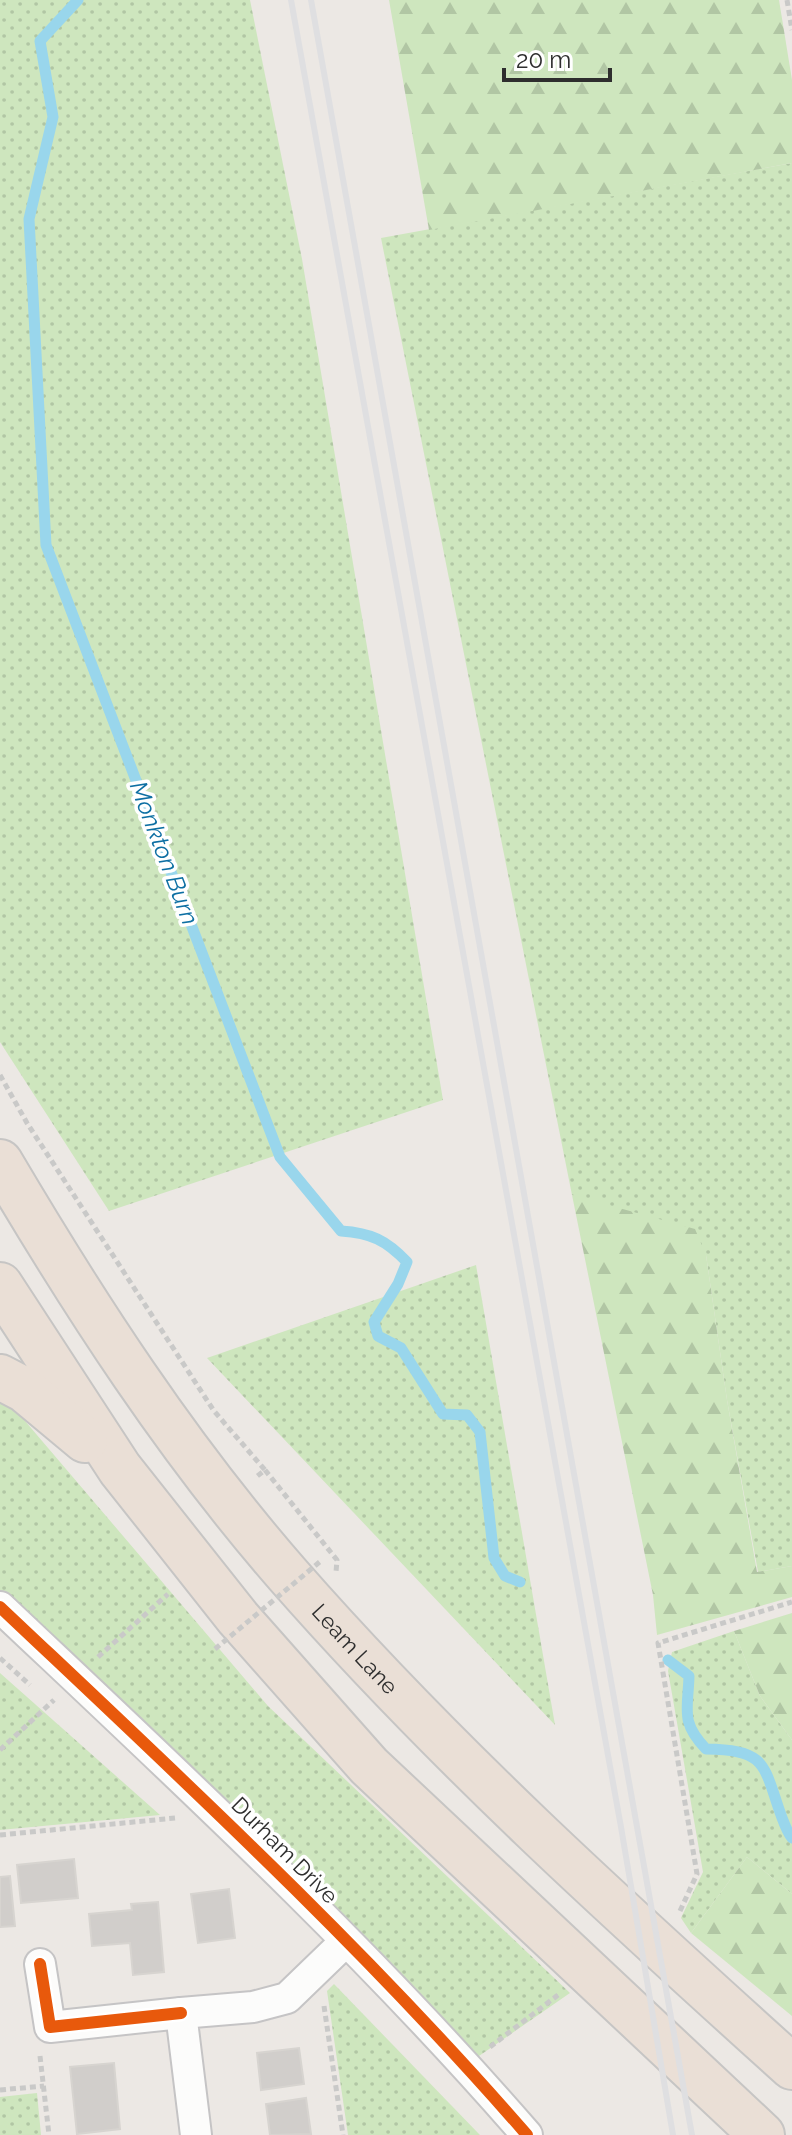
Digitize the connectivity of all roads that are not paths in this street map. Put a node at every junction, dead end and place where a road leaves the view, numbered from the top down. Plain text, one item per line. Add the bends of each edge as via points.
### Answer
1 (0, 1162) edge
2 (0, 1285) edge
3 (0, 1377) edge
4 (120, 1469) junction
5 (0, 1607) edge
6 (346, 1941) junction
7 (40, 1964) dead end
8 (181, 2013) junction
9 (792, 2067) edge
10 (196, 2135) edge
11 (527, 2135) edge
12 (762, 2135) edge

1 - 9 highway, Leam Lane via 96,1321 287,1573 554,1851
2 - 4 highway
3 - 4 highway via 25,1390
4 - 12 highway via 238,1618 369,1766
5 - 6 street, Durham Drive via 84,1670
6 - 8 street via 287,1998 253,2007
6 - 11 street, Durham Drive
7 - 8 street via 50,2027
8 - 10 street

